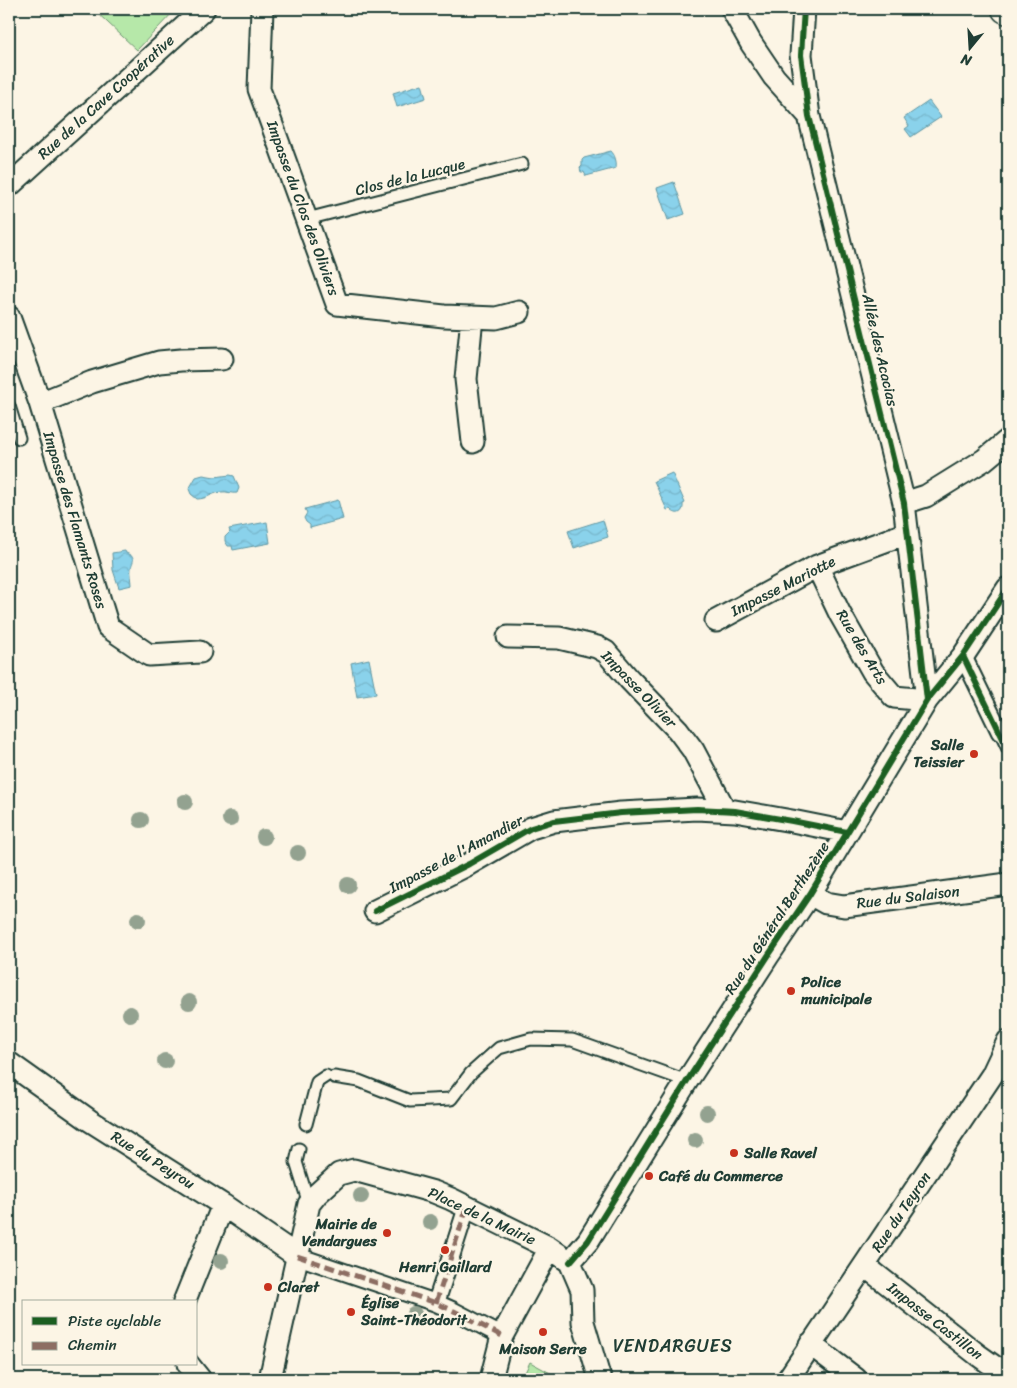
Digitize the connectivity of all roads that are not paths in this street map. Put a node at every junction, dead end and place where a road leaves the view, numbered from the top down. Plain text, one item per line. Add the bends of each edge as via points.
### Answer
1 (204, 9) edge
2 (262, 9) edge
3 (732, 9) edge
4 (804, 9) edge
5 (809, 116) junction
6 (522, 164) dead end
7 (9, 186) edge
8 (307, 219) junction
9 (519, 312) dead end
10 (9, 317) edge
11 (472, 317) junction
12 (222, 359) dead end
13 (40, 403) junction
14 (9, 406) edge
15 (19, 438) dead end
16 (1008, 440) edge
17 (473, 442) dead end
18 (904, 503) junction
19 (908, 533) junction
20 (817, 566) junction
21 (1008, 588) edge
22 (716, 621) dead end
23 (508, 637) dead end
24 (200, 652) dead end
25 (963, 656) junction
26 (927, 700) junction
27 (1000, 732) joint
28 (1008, 749) edge
29 (725, 810) junction
30 (847, 832) junction
31 (1008, 884) edge
32 (810, 894) junction
33 (375, 911) dead end
34 (1008, 1041) edge
35 (9, 1063) edge
36 (687, 1081) junction
37 (306, 1124) dead end
38 (300, 1149) dead end
39 (309, 1204) junction
40 (222, 1205) junction
41 (467, 1207) junction
42 (550, 1248) junction
43 (297, 1256) junction
44 (570, 1262) junction
45 (864, 1266) junction
46 (185, 1300) edge
47 (436, 1304) junction
48 (502, 1336) junction
49 (810, 1344) junction
50 (190, 1366) edge
51 (1008, 1369) edge
52 (200, 1379) edge
53 (270, 1379) edge
54 (491, 1379) edge
55 (601, 1379) edge
56 (788, 1379) edge
57 (856, 1379) edge

1 - 7 street, Rue de la Cave Coopérative
2 - 8 street, Impasse du Clos des Oliviers via 259,89
3 - 5 street via 774,77
4 - 5 street, Allée des Acacias via 801,55
5 - 18 street, Allée des Acacias
6 - 8 lane, Clos de la Lucque
8 - 11 street, Impasse du Clos des Oliviers via 338,304
9 - 11 street, Impasse du Clos des Oliviers via 496,318
10 - 13 street, Impasse des Flamants Roses
11 - 17 street via 466,379
12 - 13 street via 159,362 92,382
13 - 24 street, Impasse des Flamants Roses via 108,627 149,656
14 - 15 lane
16 - 18 street via 984,460 926,496
18 - 19 street, Allée des Acacias
19 - 20 street, Impasse Mariotte
19 - 26 street, Allée des Acacias
20 - 22 street, Impasse Mariotte
20 - 26 street, Rue des Arts via 873,672 894,697
21 - 25 street, Rue du Général Berthezène
23 - 29 street, Impasse Olivier via 559,638 606,652 678,730 693,750
25 - 26 street, Rue du Général Berthezène
25 - 27 street
26 - 30 street, Rue du Général Berthezène
27 - 28 lane
29 - 30 street, Impasse de l'Amandier
29 - 33 street, Impasse de l'Amandier via 621,813 554,821 531,828 469,864
30 - 32 street, Rue du Général Berthezène
31 - 32 street, Rue du Salaison via 844,906 826,903
32 - 36 street, Rue du Général Berthezène
34 - 45 street, Rue du Teyron via 992,1075
35 - 40 street, Rue du Peyrou via 89,1120
36 - 37 lane via 572,1040 531,1039 499,1048 471,1073 451,1099 410,1101 359,1081 330,1076 318,1082
36 - 44 street, Rue du Général Berthezène via 588,1241
38 - 39 lane via 296,1162
39 - 41 street, Place de la Mairie via 339,1174 354,1170 434,1192
39 - 43 street
40 - 43 street, Rue du Peyrou
40 - 46 street
41 - 42 street, Place de la Mairie
41 - 47 street
42 - 44 street, Place de la Mairie
42 - 48 street, Place de la Mairie
43 - 47 street
43 - 53 street
44 - 55 street via 582,1290 583,1322
45 - 49 street, Rue du Teyron
45 - 51 street, Impasse Castillon via 978,1355 996,1367
47 - 48 street
48 - 54 street, Place de la Mairie
49 - 56 street, Rue du Teyron
49 - 57 street
50 - 52 street

